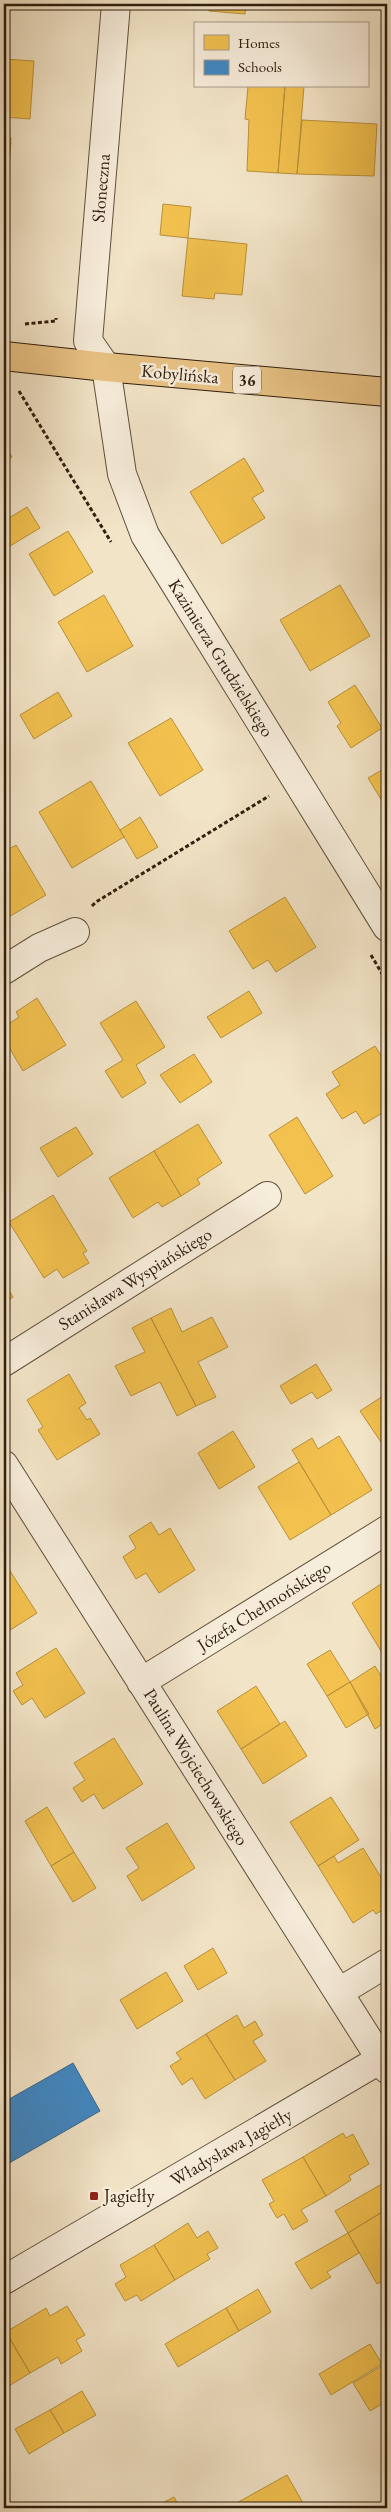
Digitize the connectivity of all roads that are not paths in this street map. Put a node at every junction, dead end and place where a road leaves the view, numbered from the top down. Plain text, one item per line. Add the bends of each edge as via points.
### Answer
1 (116, 4) edge
2 (4, 356) edge
3 (106, 367) junction
4 (387, 392) edge
5 (387, 927) edge
6 (76, 932) road end
7 (4, 970) edge
8 (267, 1196) dead end
9 (4, 1362) edge
10 (4, 1465) edge
11 (387, 1530) edge
12 (141, 1682) junction
13 (387, 1963) edge
14 (339, 1992) junction
15 (384, 2064) edge
16 (4, 2280) edge

1 - 3 street, Słoneczna via 88,342
2 - 3 main road, Kobylińska / 36
3 - 4 main road, Kobylińska / 36
3 - 5 street, Kazimierza Grudzielskiego via 122,474 145,535
6 - 7 street via 39,948
8 - 9 street, Stanisława Wyspiańskiego
10 - 12 street, Paulina Wojciechowskiego
11 - 12 street, Józefa Chełmońskiego
12 - 14 street, Paulina Wojciechowskiego
13 - 14 street
14 - 15 street, Paulina Wojciechowskiego
15 - 16 street, Władysława Jagiełły

